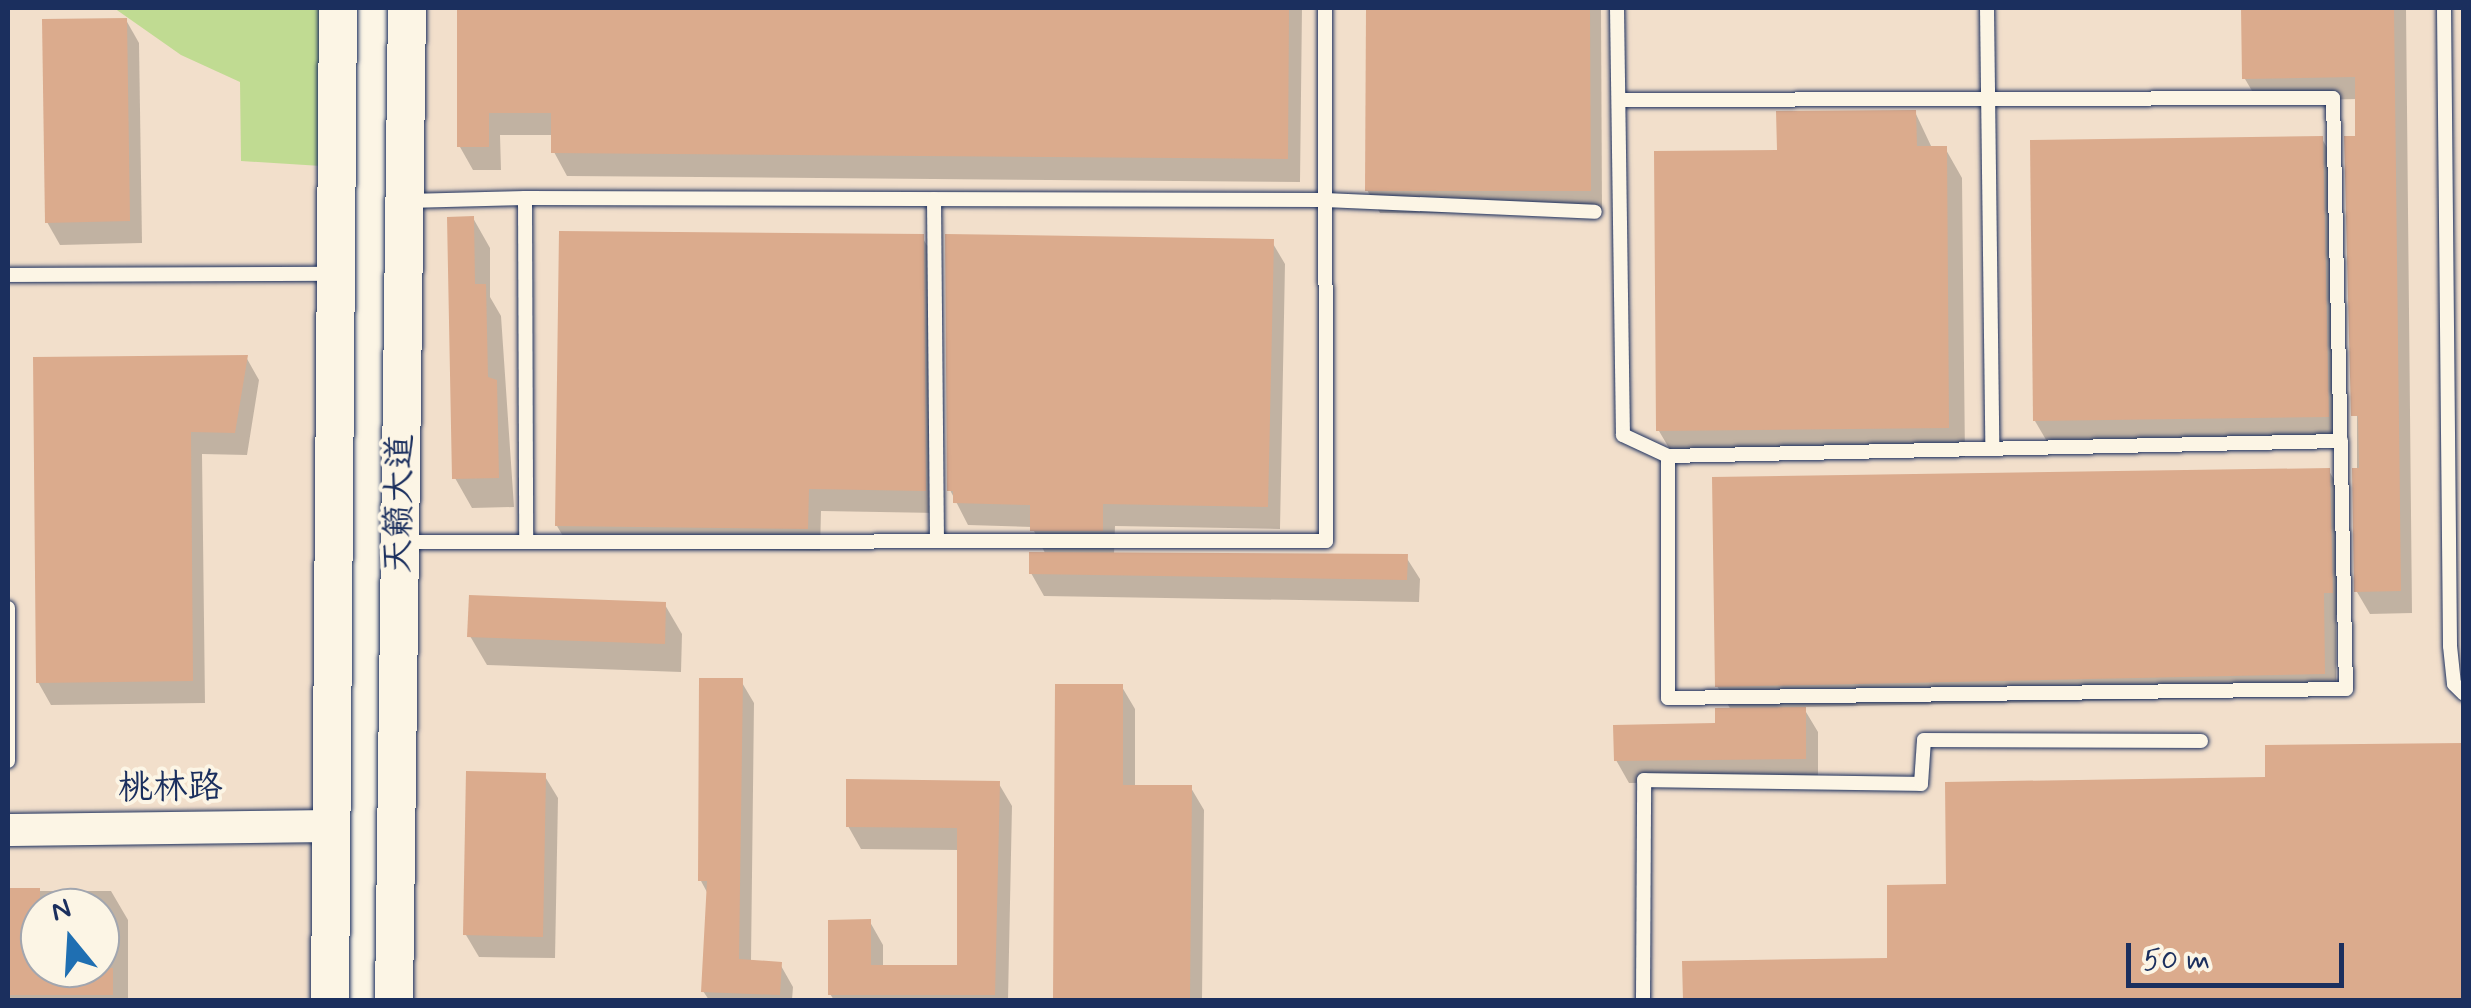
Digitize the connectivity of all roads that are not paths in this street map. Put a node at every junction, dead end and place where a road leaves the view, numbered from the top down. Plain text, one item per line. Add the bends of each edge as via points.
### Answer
1 (338, 8) edge
2 (407, 8) edge
3 (1324, 8) edge
4 (1618, 8) edge
5 (1987, 8) edge
6 (2444, 8) edge
7 (1988, 99) junction
8 (1618, 100) junction
9 (525, 198) junction
10 (934, 199) junction
11 (1325, 200) junction
12 (407, 201) junction
13 (1594, 212) dead end
14 (336, 274) junction
15 (8, 275) edge
16 (2341, 441) junction
17 (1992, 448) junction
18 (1668, 456) junction
19 (398, 542) junction
20 (526, 542) junction
21 (937, 542) junction
22 (8, 608) edge
23 (2464, 694) edge
24 (2201, 740) dead end
25 (8, 761) edge
26 (334, 826) junction
27 (8, 830) edge
28 (330, 1000) edge
29 (394, 1000) edge
30 (1644, 1000) edge

1 - 14 main road, 天籁大道
2 - 12 main road, 天籁大道
3 - 11 lane
4 - 8 lane
5 - 7 lane
6 - 23 lane via 2450,646 2454,684
7 - 8 lane
7 - 16 lane via 2333,98
7 - 17 lane
8 - 18 lane via 1623,435
9 - 10 lane
9 - 12 lane
9 - 20 lane
10 - 11 lane
10 - 21 lane
11 - 13 lane
11 - 21 lane via 1326,541
12 - 19 main road, 天籁大道
14 - 15 lane
14 - 26 main road, 天籁大道
16 - 17 lane
16 - 18 lane via 2346,689 1668,698
17 - 18 lane
19 - 20 lane
19 - 29 main road, 天籁大道
20 - 21 lane
22 - 25 lane
24 - 30 lane via 1924,740 1921,784 1644,780
26 - 27 street, 桃林路
26 - 28 main road, 天籁大道

